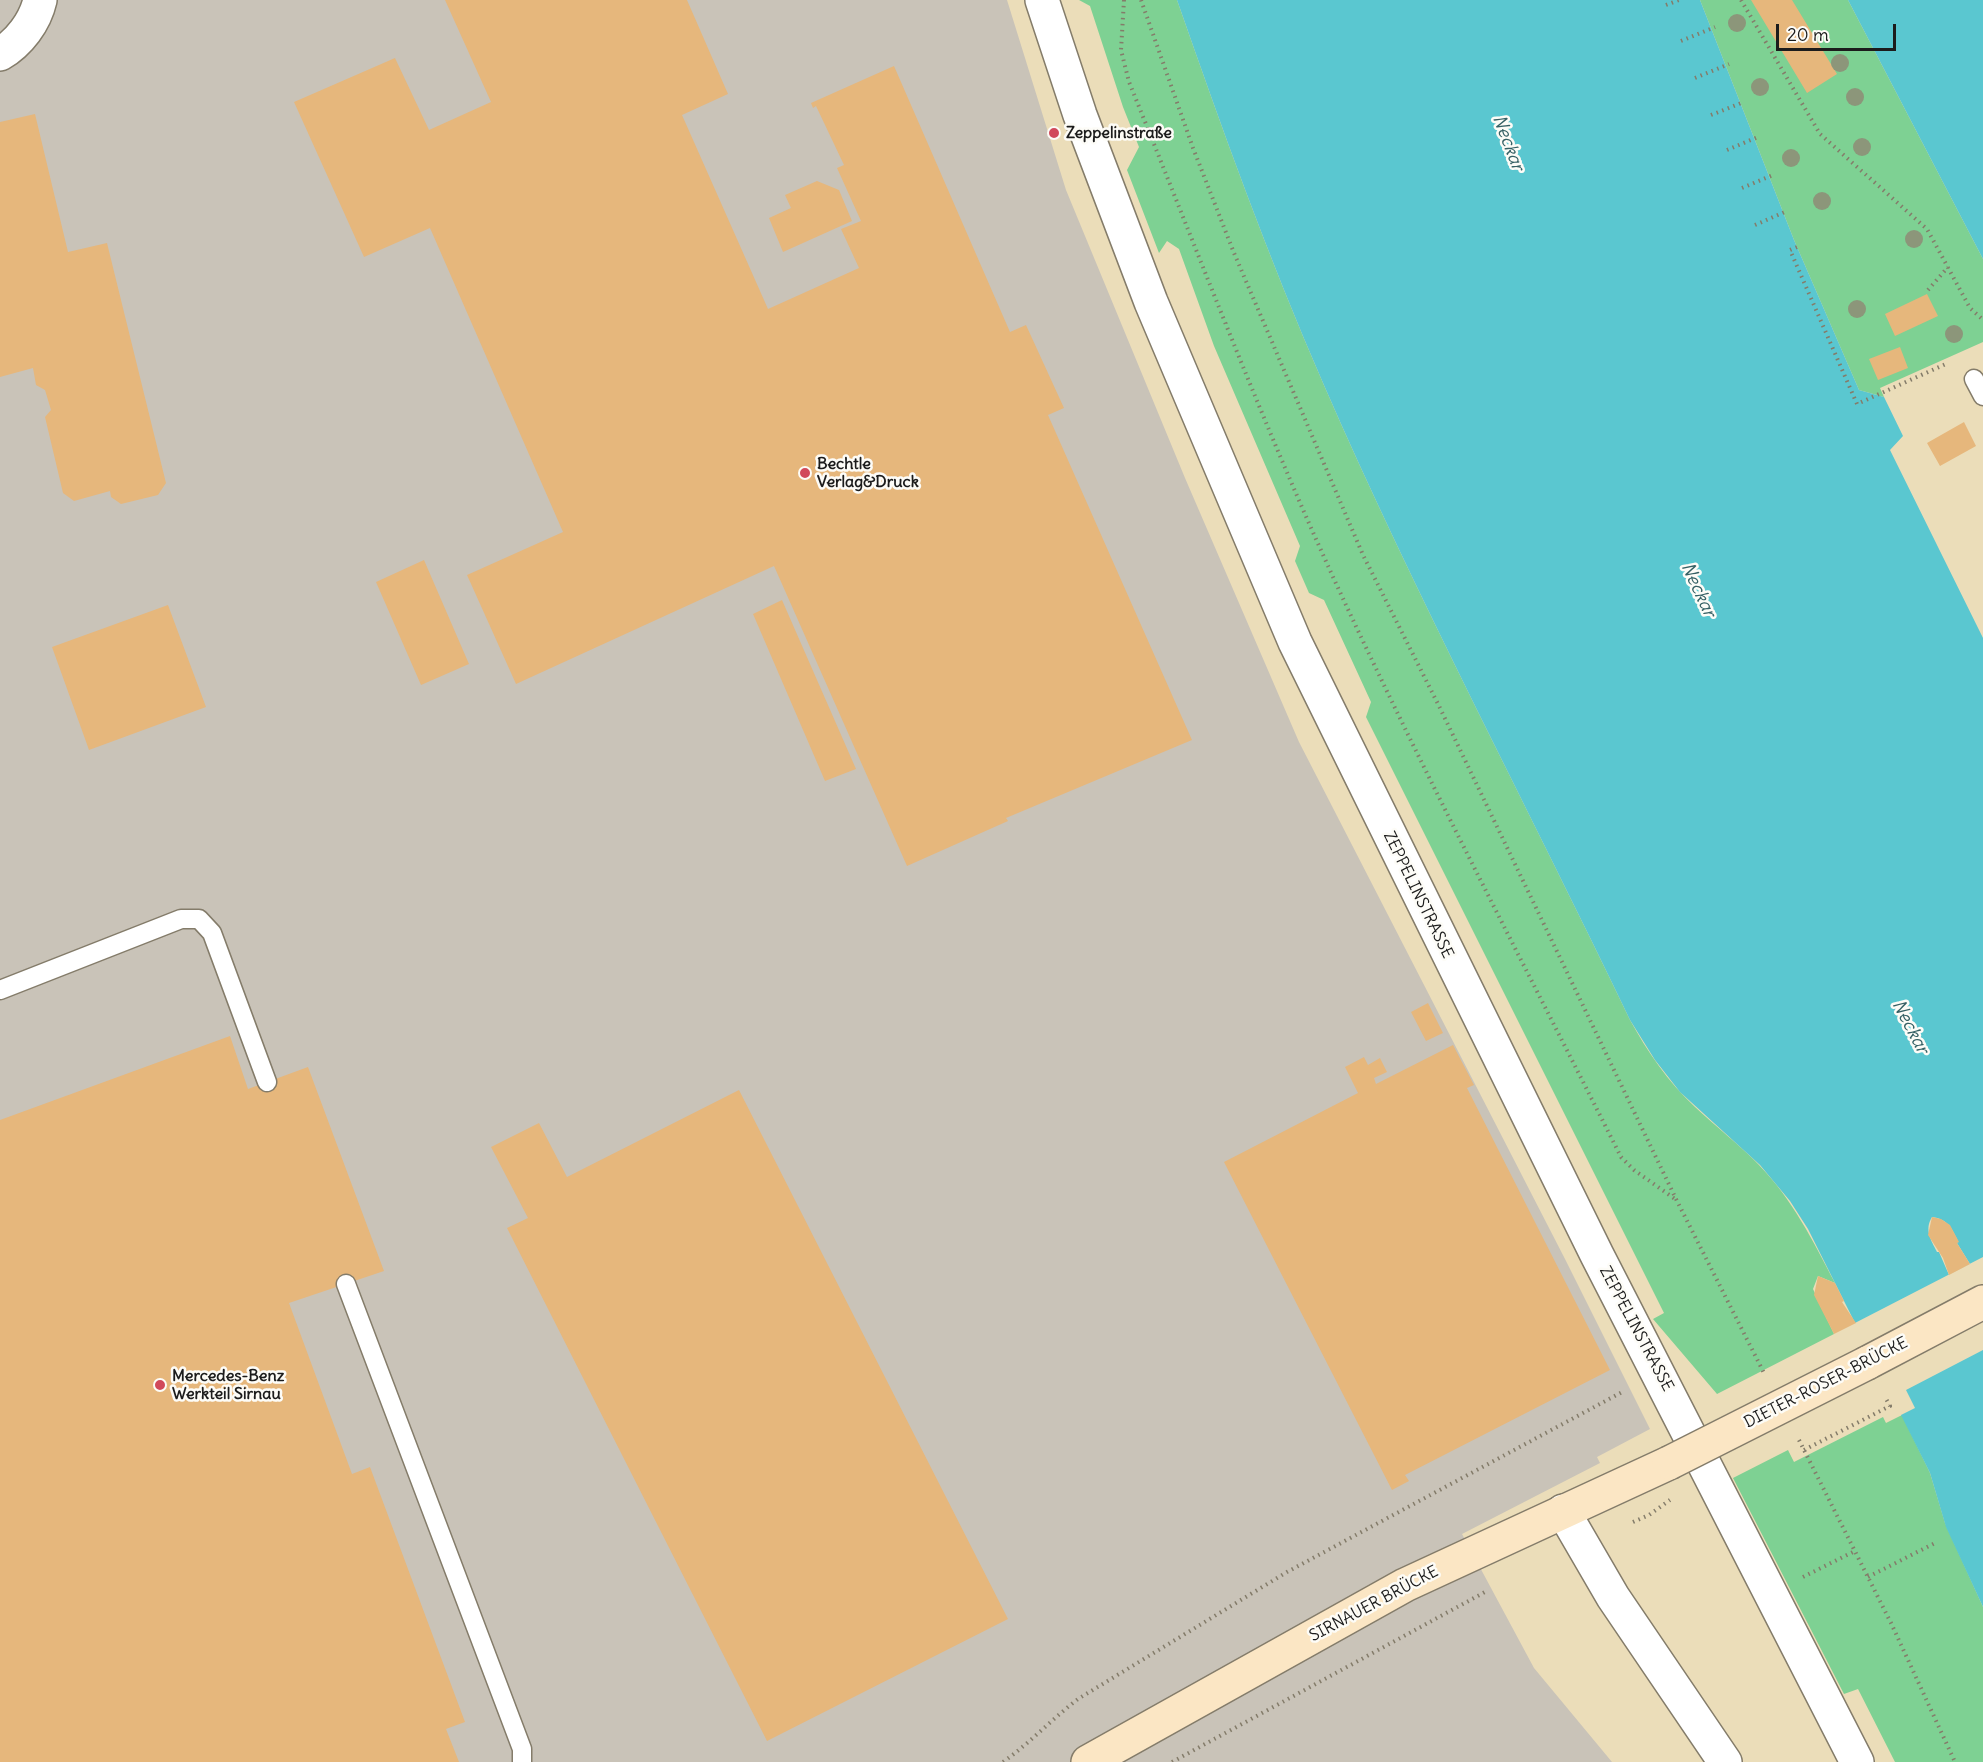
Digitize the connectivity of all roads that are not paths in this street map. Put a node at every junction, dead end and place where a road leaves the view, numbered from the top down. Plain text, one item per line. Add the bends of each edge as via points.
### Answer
1 (40, 0) edge
2 (1042, 0) edge
3 (0, 54) edge
4 (1974, 379) dead end
5 (1983, 396) edge
6 (0, 990) edge
7 (267, 1082) dead end
8 (346, 1284) dead end
9 (1983, 1302) edge
10 (1669, 1463) joint
11 (1563, 1511) junction
12 (522, 1762) edge
13 (1088, 1762) edge
14 (1725, 1762) edge
15 (1857, 1762) edge

1 - 3 street via 18,40
2 - 15 street, ZEPPELINSTRASSE via 1130,250 1295,642 1597,1255
4 - 5 lane
6 - 7 lane via 181,919 199,919 212,933
8 - 12 lane via 522,1749
9 - 10 main road, DIETER-ROSER-BRÜCKE, bridge
10 - 11 main road, SIRNAUER BRÜCKE
11 - 13 main road, SIRNAUER BRÜCKE via 1405,1585
11 - 14 street via 1612,1597

